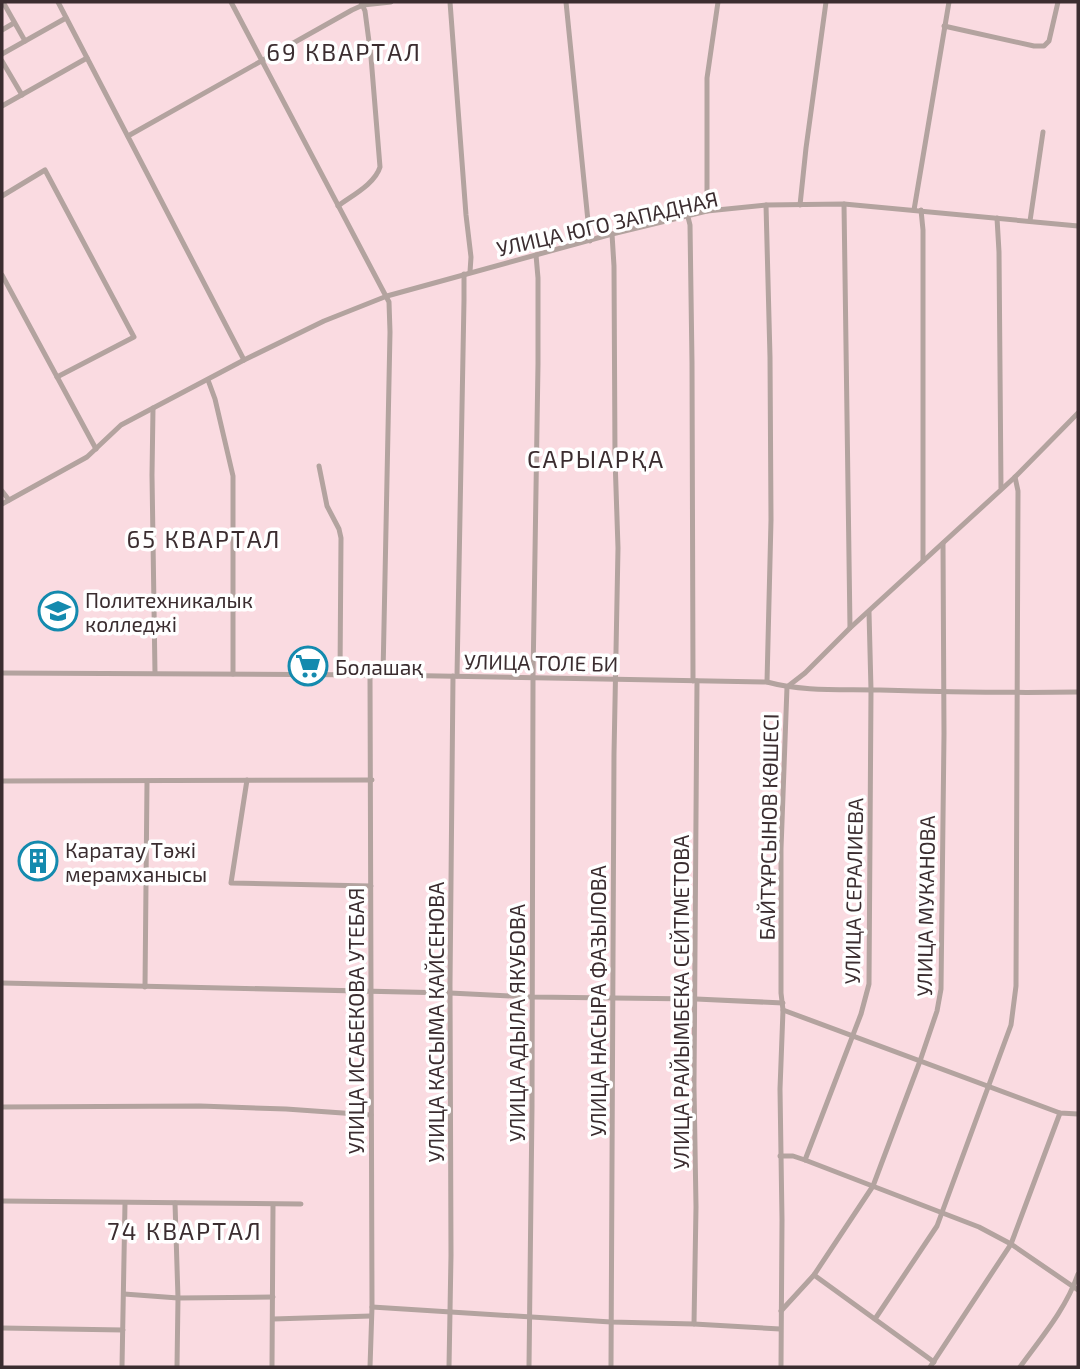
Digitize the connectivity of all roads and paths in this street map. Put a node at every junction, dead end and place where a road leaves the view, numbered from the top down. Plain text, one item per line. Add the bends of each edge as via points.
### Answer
1 (2, 2) edge
2 (58, 2) edge
3 (231, 2) edge
4 (391, 2) edge
5 (450, 2) edge
6 (566, 2) edge
7 (718, 2) edge
8 (826, 2) edge
9 (949, 2) edge
10 (1058, 2) edge
11 (362, 4) edge
12 (66, 18) junction
13 (14, 23) junction
14 (944, 26) junction
15 (2, 30) edge
16 (25, 41) junction
17 (2, 54) edge
18 (87, 58) junction
19 (262, 60) junction
20 (2, 61) edge
21 (22, 95) junction
22 (2, 106) edge
23 (1043, 132) dead end
24 (128, 136) junction
25 (2, 196) edge
26 (844, 204) junction
27 (766, 205) junction
28 (800, 205) junction
29 (338, 206) junction
30 (918, 210) junction
31 (708, 211) junction
32 (688, 217) junction
33 (997, 218) junction
34 (1030, 221) junction
35 (1078, 226) edge
36 (612, 234) junction
37 (590, 241) junction
38 (536, 255) junction
39 (467, 273) junction
40 (2, 275) edge
41 (387, 296) junction
42 (244, 360) junction
43 (58, 377) junction
44 (208, 380) junction
45 (153, 408) junction
46 (1078, 413) edge
47 (96, 449) junction
48 (319, 466) dead end
49 (1014, 477) junction
50 (1001, 488) junction
51 (2, 491) edge
52 (9, 500) junction
53 (2, 504) edge
54 (943, 543) junction
55 (923, 561) junction
56 (869, 612) junction
57 (850, 628) junction
58 (2, 673) edge
59 (155, 673) junction
60 (233, 674) junction
61 (340, 675) junction
62 (370, 675) junction
63 (383, 675) junction
64 (455, 676) junction
65 (533, 678) junction
66 (615, 680) junction
67 (695, 681) junction
68 (768, 682) junction
69 (787, 687) junction
70 (871, 690) junction
71 (944, 692) junction
72 (1017, 692) junction
73 (1078, 692) edge
74 (247, 780) junction
75 (372, 780) junction
76 (2, 781) edge
77 (147, 782) junction
78 (371, 886) junction
79 (2, 983) edge
80 (145, 987) junction
81 (371, 992) junction
82 (450, 993) junction
83 (532, 997) junction
84 (613, 998) junction
85 (696, 999) junction
86 (783, 1006) junction
87 (852, 1035) junction
88 (920, 1061) junction
89 (989, 1087) junction
90 (2, 1107) edge
91 (1060, 1114) junction
92 (1078, 1114) edge
93 (371, 1115) junction
94 (780, 1156) junction
95 (805, 1160) junction
96 (873, 1186) junction
97 (2, 1201) edge
98 (125, 1203) junction
99 (175, 1203) junction
100 (301, 1204) dead end
101 (273, 1205) junction
102 (942, 1213) junction
103 (1011, 1244) junction
104 (1078, 1274) edge
105 (814, 1275) junction
106 (1076, 1289) edge
107 (124, 1294) junction
108 (272, 1297) junction
109 (178, 1298) junction
110 (372, 1307) junction
111 (781, 1311) junction
112 (450, 1313) junction
113 (371, 1316) junction
114 (530, 1317) junction
115 (273, 1319) junction
116 (875, 1319) junction
117 (611, 1322) junction
118 (694, 1324) junction
119 (2, 1328) edge
120 (780, 1329) junction
121 (123, 1330) junction
122 (932, 1365) edge
123 (122, 1367) edge
124 (177, 1367) edge
125 (272, 1367) edge
126 (370, 1367) edge
127 (449, 1367) edge
128 (529, 1367) edge
129 (611, 1367) edge
130 (780, 1367) edge
131 (1020, 1367) edge

1 - 13 street
2 - 12 street
3 - 19 street
4 - 11 street
5 - 39 street, УЛИЦА КАСЫМА КАЙСЕНОВА via 471,257
6 - 37 street
7 - 31 street via 708,78
8 - 28 street
9 - 14 street
10 - 14 street via 1044,46
11 - 19 street
11 - 29 street via 380,167 369,183
12 - 16 street
12 - 18 street
13 - 15 street
13 - 16 street
14 - 30 street
16 - 17 street
18 - 21 street
18 - 24 street
19 - 24 street
19 - 29 street
20 - 21 street
21 - 22 street
23 - 34 street
24 - 42 street
25 - 43 street via 45,170 134,337
26 - 28 street, УЛИЦА ЮГО ЗАПАДНАЯ
26 - 30 street, УЛИЦА ЮГО ЗАПАДНАЯ
26 - 57 street
27 - 28 street, УЛИЦА ЮГО ЗАПАДНАЯ
27 - 31 street, УЛИЦА ЮГО ЗАПАДНАЯ
27 - 68 street via 771,520
29 - 41 street
30 - 33 street, УЛИЦА ЮГО ЗАПАДНАЯ
30 - 55 street via 923,230
31 - 32 street, УЛИЦА ЮГО ЗАПАДНАЯ
32 - 36 street, УЛИЦА ЮГО ЗАПАДНАЯ
32 - 67 street, УЛИЦА РАЙЫМБЕКА СЕЙТМЕТОВА
33 - 34 street, УЛИЦА ЮГО ЗАПАДНАЯ
33 - 50 street
34 - 35 street, УЛИЦА ЮГО ЗАПАДНАЯ
36 - 37 street, УЛИЦА ЮГО ЗАПАДНАЯ
36 - 66 street, УЛИЦА НАСЫРА ФАЗЫЛОВА via 618,548
37 - 38 street, УЛИЦА ЮГО ЗАПАДНАЯ
38 - 39 street, УЛИЦА ЮГО ЗАПАДНАЯ
38 - 65 street, УЛИЦА АДЫЛА ЯКУБОВА
39 - 41 street, УЛИЦА ЮГО ЗАПАДНАЯ
39 - 64 street, УЛИЦА КАСЫМА КАЙСЕНОВА
40 - 43 street
41 - 42 street, УЛИЦА ЮГО ЗАПАДНАЯ
41 - 63 street
42 - 44 street, УЛИЦА ЮГО ЗАПАДНАЯ
43 - 47 street
44 - 45 street, УЛИЦА ЮГО ЗАПАДНАЯ
44 - 60 street via 233,476
45 - 47 street, УЛИЦА ЮГО ЗАПАДНАЯ via 121,425
45 - 59 street
46 - 49 street, БАЙТҰРСЫНОВ КӨШЕСІ
47 - 52 street, УЛИЦА ЮГО ЗАПАДНАЯ
48 - 61 street via 327,506 341,538
49 - 50 street, БАЙТҰРСЫНОВ КӨШЕСІ
49 - 72 street via 1018,491
50 - 54 street, БАЙТҰРСЫНОВ КӨШЕСІ
51 - 52 street
52 - 53 street, УЛИЦА ЮГО ЗАПАДНАЯ
54 - 55 street, БАЙТҰРСЫНОВ КӨШЕСІ
54 - 71 street, УЛИЦА МУКАНОВА
55 - 56 street, БАЙТҰРСЫНОВ КӨШЕСІ
56 - 57 street, БАЙТҰРСЫНОВ КӨШЕСІ
56 - 70 street, УЛИЦА СЕРАЛИЕВА
57 - 69 street, БАЙТҰРСЫНОВ КӨШЕСІ
58 - 59 street, УЛИЦА ТОЛЕ БИ
59 - 60 street, УЛИЦА ТОЛЕ БИ
60 - 61 street, УЛИЦА ТОЛЕ БИ
61 - 62 street, УЛИЦА ТОЛЕ БИ
62 - 63 street, УЛИЦА ТОЛЕ БИ
62 - 75 street, УЛИЦА ИСАБЕКОВА УТЕБАЯ
63 - 64 street, УЛИЦА ТОЛЕ БИ
64 - 65 street, УЛИЦА ТОЛЕ БИ
64 - 82 street, УЛИЦА КАСЫМА КАЙСЕНОВА
65 - 66 street, УЛИЦА ТОЛЕ БИ
65 - 83 street, УЛИЦА АДЫЛА ЯКУБОВА
66 - 67 street, УЛИЦА ТОЛЕ БИ
66 - 84 street, УЛИЦА НАСЫРА ФАЗЫЛОВА
67 - 68 street, УЛИЦА ТОЛЕ БИ
67 - 85 street, УЛИЦА РАЙЫМБЕКА СЕЙТМЕТОВА
68 - 69 street, УЛИЦА ТОЛЕ БИ
69 - 70 street, УЛИЦА ТОЛЕ БИ
69 - 86 street, БАЙТҰРСЫНОВ КӨШЕСІ via 781,861
70 - 71 street, УЛИЦА ТОЛЕ БИ
70 - 87 street, УЛИЦА СЕРАЛИЕВА via 869,984
71 - 72 street, УЛИЦА ТОЛЕ БИ
71 - 88 street, УЛИЦА МУКАНОВА via 941,989
72 - 73 street, УЛИЦА ТОЛЕ БИ
72 - 89 street via 1016,986 1012,1025
74 - 75 street
74 - 77 street
74 - 78 street via 231,883
75 - 78 street, УЛИЦА ИСАБЕКОВА УТЕБАЯ
76 - 77 street
77 - 80 street
78 - 81 street, УЛИЦА ИСАБЕКОВА УТЕБАЯ
79 - 80 street
80 - 81 street
81 - 82 street
81 - 93 street, УЛИЦА ИСАБЕКОВА УТЕБАЯ
82 - 83 street
82 - 112 street, УЛИЦА КАСЫМА КАЙСЕНОВА
83 - 84 street
83 - 114 street, УЛИЦА АДЫЛА ЯКУБОВА
84 - 85 street
84 - 117 street, УЛИЦА НАСЫРА ФАЗЫЛОВА
85 - 86 street
85 - 118 street, УЛИЦА РАЙЫМБЕКА СЕЙТМЕТОВА
86 - 87 street
86 - 94 street, БАЙТҰРСЫНОВ КӨШЕСІ
87 - 88 street
87 - 95 street, УЛИЦА СЕРАЛИЕВА
88 - 89 street
88 - 96 street, УЛИЦА МУКАНОВА
89 - 91 street
89 - 102 street
90 - 93 street via 200,1106
91 - 92 street
91 - 103 street
93 - 110 street, УЛИЦА ИСАБЕКОВА УТЕБАЯ
94 - 95 street
94 - 111 street, БАЙТҰРСЫНОВ КӨШЕСІ
95 - 96 street
96 - 102 street
96 - 105 street, УЛИЦА МУКАНОВА
97 - 98 street
98 - 99 street
98 - 107 street
99 - 101 street
99 - 109 street
100 - 101 street
101 - 108 street
102 - 103 street
102 - 116 street
103 - 106 street
103 - 122 street
104 - 106 street
105 - 111 street, УЛИЦА МУКАНОВА
105 - 116 street
106 - 131 street
107 - 109 street
107 - 121 street
108 - 109 street
108 - 115 street
109 - 124 street
110 - 112 street
110 - 113 street, УЛИЦА ИСАБЕКОВА УТЕБАЯ
111 - 120 street, БАЙТҰРСЫНОВ КӨШЕСІ
112 - 114 street
112 - 127 street, УЛИЦА КАСЫМА КАЙСЕНОВА
113 - 115 street
113 - 126 street, УЛИЦА ИСАБЕКОВА УТЕБАЯ
114 - 117 street
114 - 128 street, УЛИЦА АДЫЛА ЯКУБОВА
115 - 125 street
116 - 122 street
117 - 118 street
117 - 129 street, УЛИЦА НАСЫРА ФАЗЫЛОВА
118 - 120 street
119 - 121 street
120 - 130 street, БАЙТҰРСЫНОВ КӨШЕСІ
121 - 123 street

